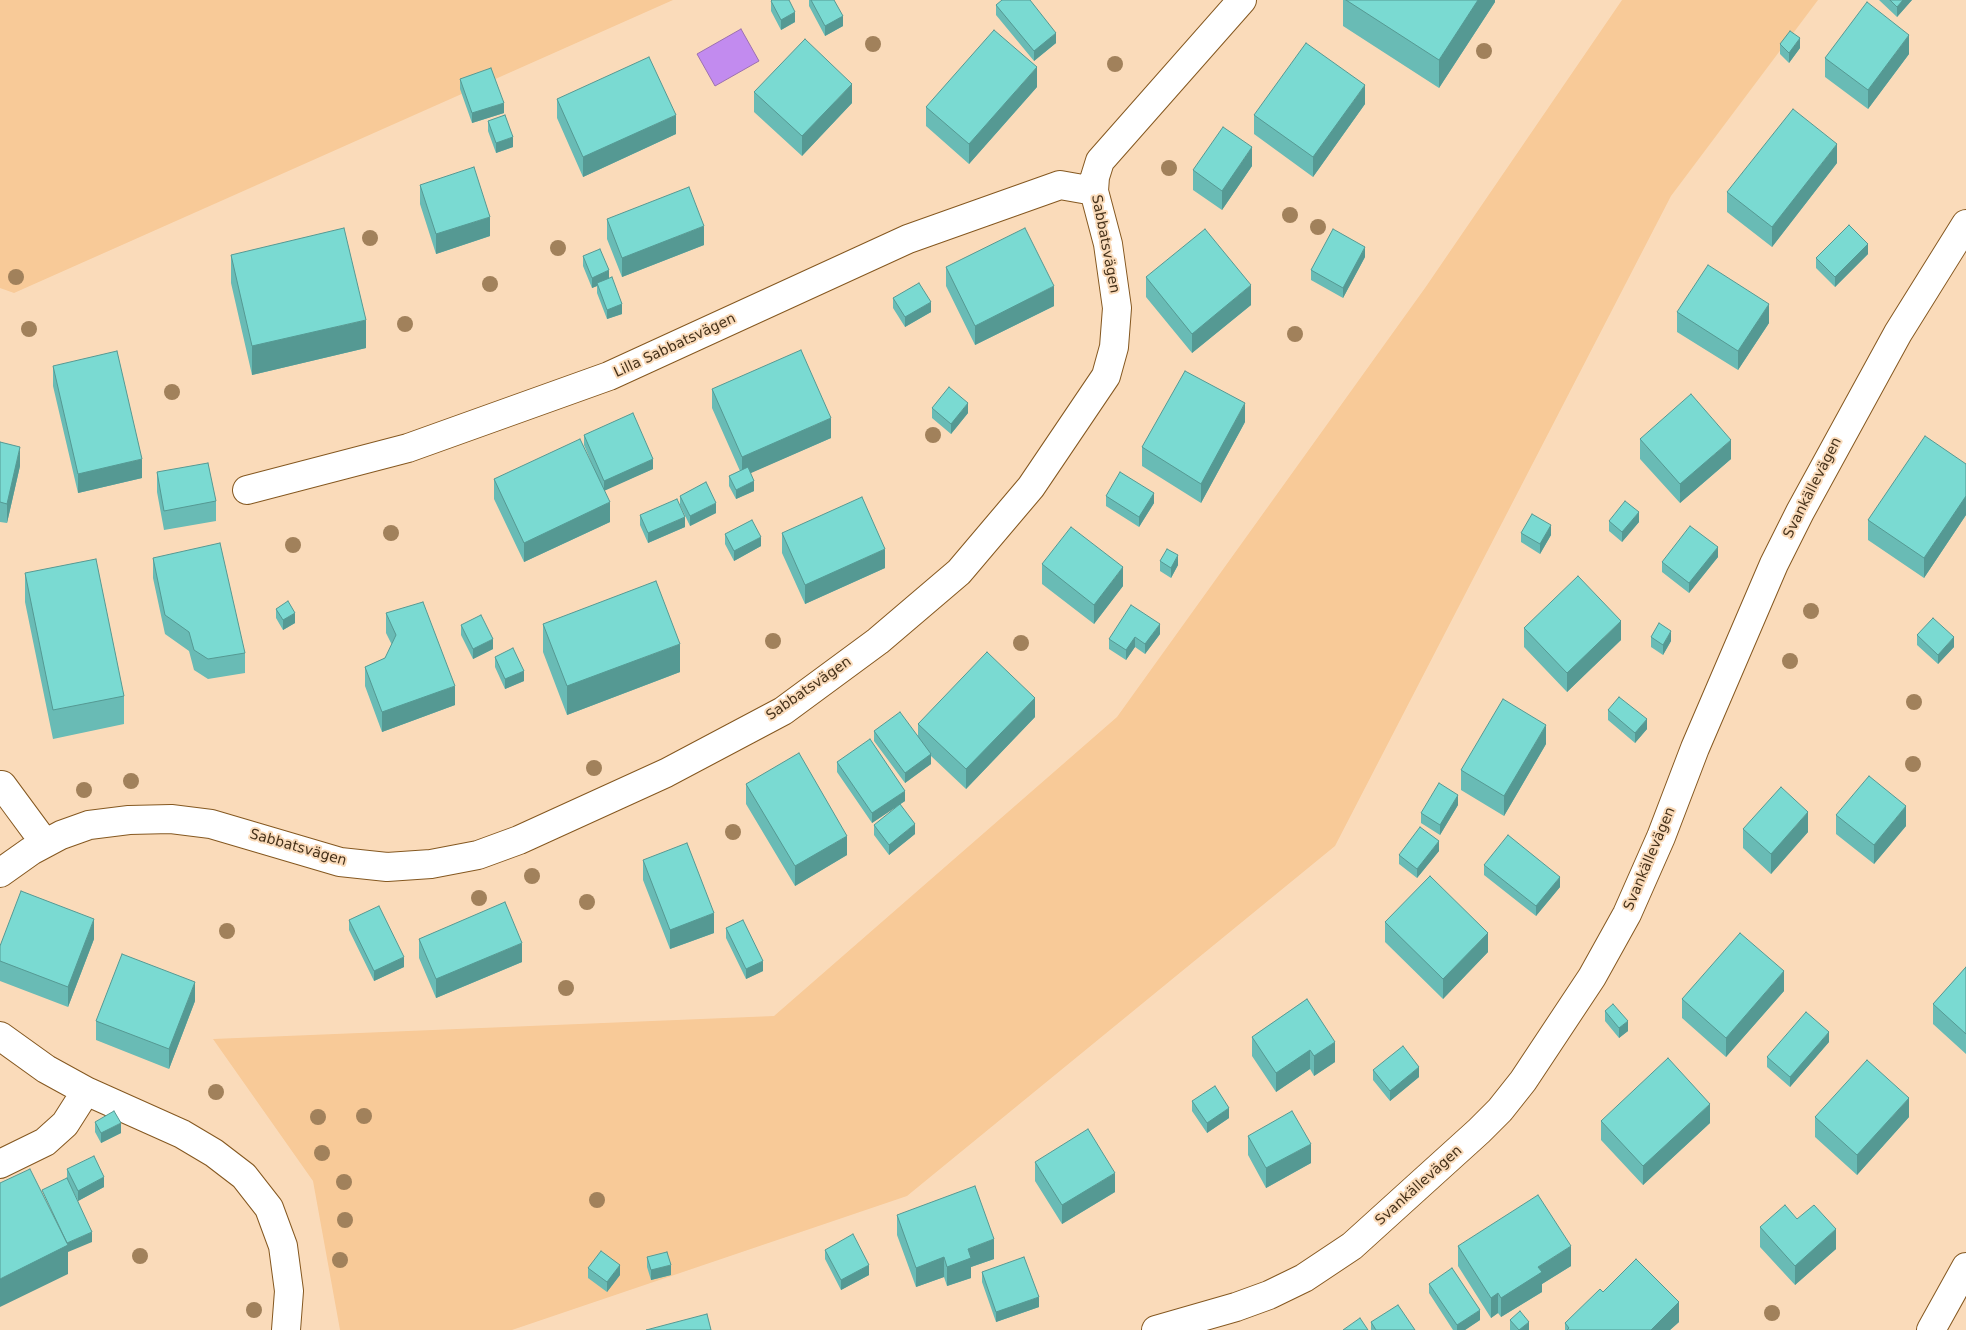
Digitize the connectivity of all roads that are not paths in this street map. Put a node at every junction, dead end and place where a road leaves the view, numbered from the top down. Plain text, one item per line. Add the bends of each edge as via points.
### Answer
1 (1242, 0) edge
2 (1094, 192) junction
3 (1966, 224) edge
4 (248, 490) dead end
5 (2, 785) dead end
6 (44, 842) junction
7 (0, 873) edge
8 (0, 1036) edge
9 (86, 1092) junction
10 (0, 1164) edge
11 (1966, 1267) edge
12 (286, 1330) edge
13 (1156, 1330) edge
14 (1931, 1330) edge

1 - 2 street, Sabbatsvägen via 1100,161
2 - 4 street, Lilla Sabbatsvägen via 1060,185 1051,188 908,239 609,376 408,448
2 - 6 street, Sabbatsvägen via 1108,244 1117,308 1114,347 1106,376 1010,515 959,572 878,641 783,711 666,773 519,840 478,855 432,864 387,867 340,862 228,828 171,819 89,825
3 - 13 street, Svankällevägen via 1898,333 1795,520 1695,748 1627,914 1592,976 1523,1081 1493,1117 1352,1246 1304,1278 1270,1295
5 - 6 street
6 - 7 street, Sabbatsvägen
8 - 9 street via 46,1069
9 - 10 street via 65,1124 45,1142
9 - 12 street via 182,1134 244,1176 268,1208 283,1246 289,1291
11 - 14 street

